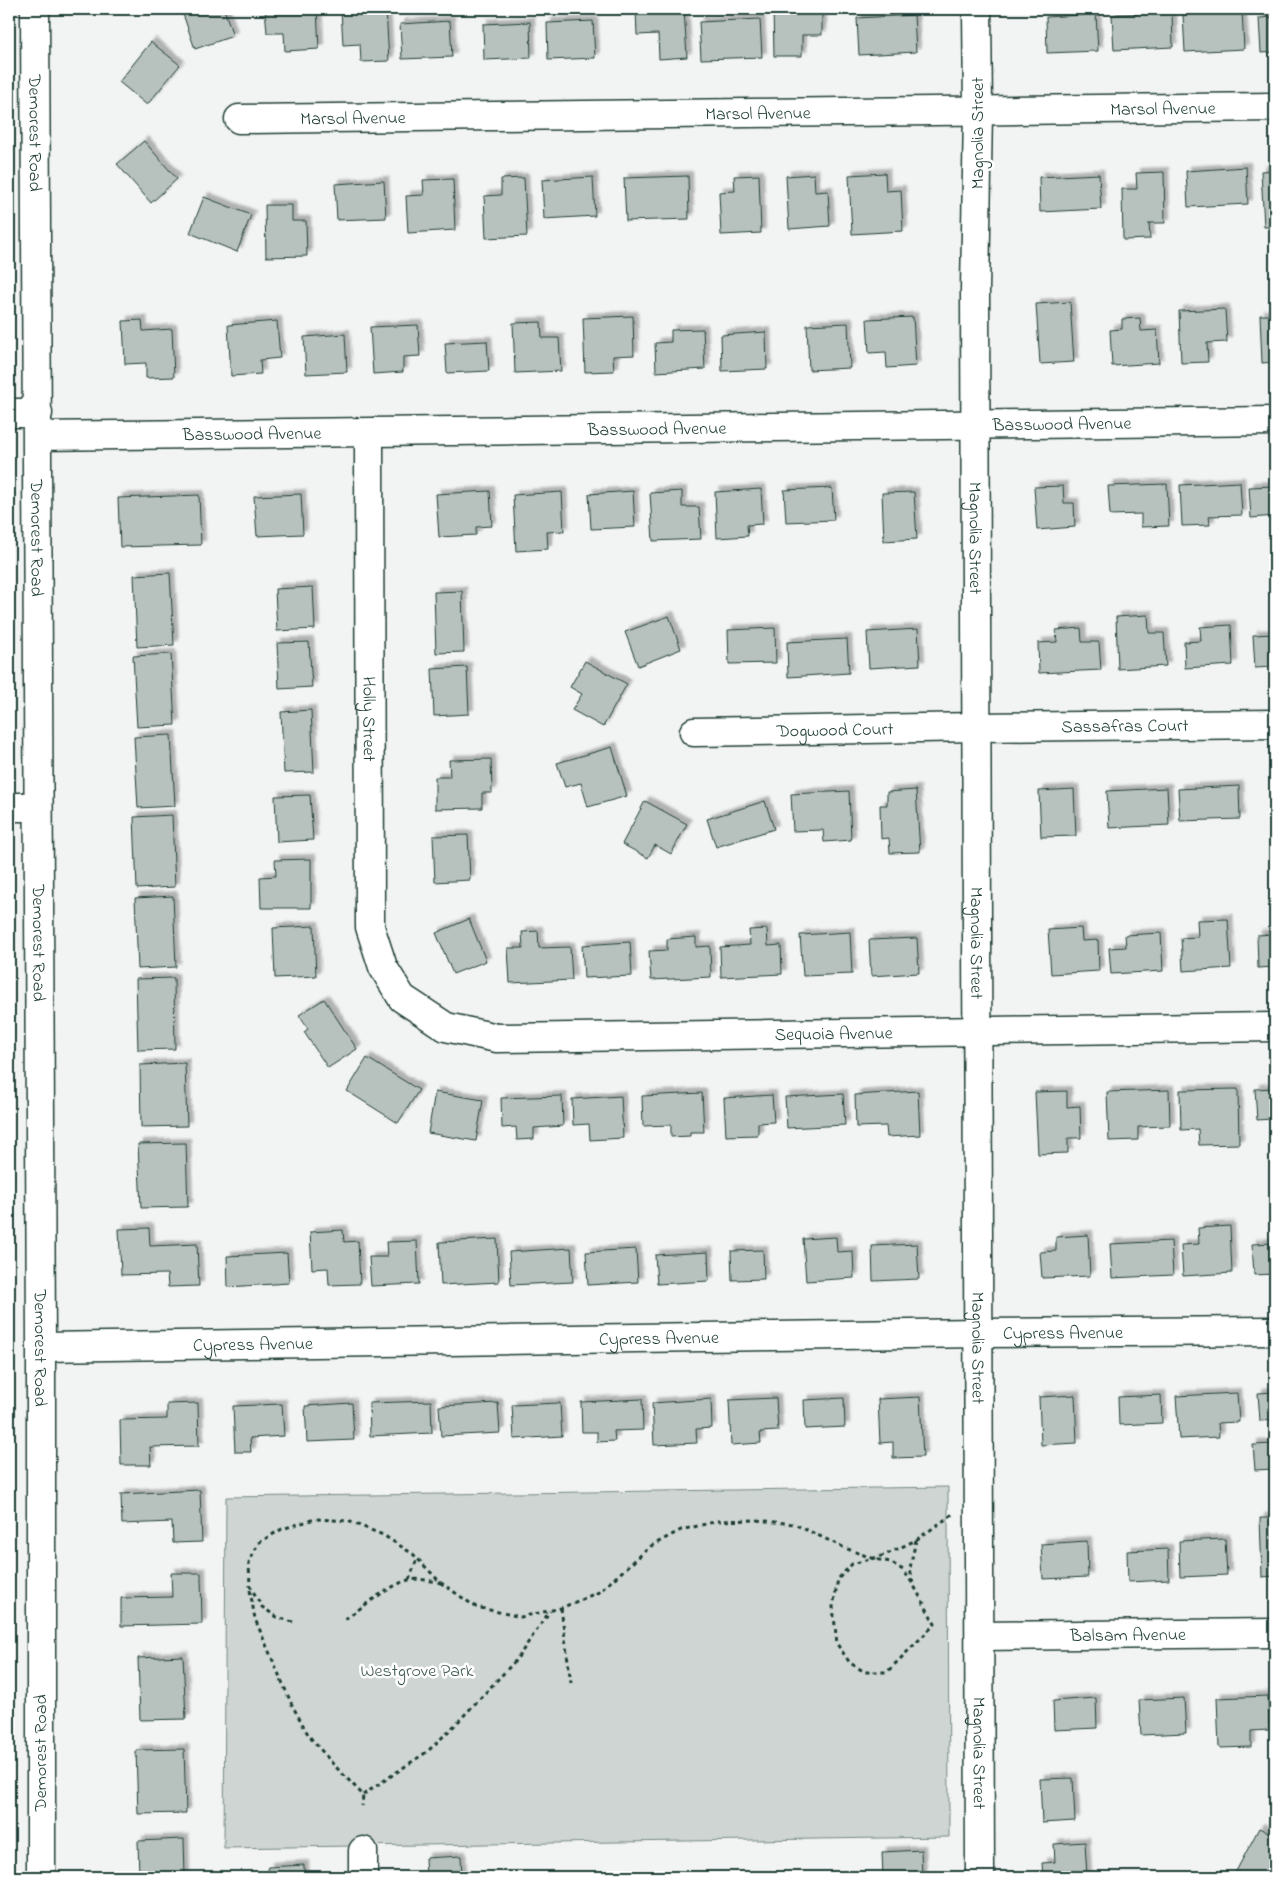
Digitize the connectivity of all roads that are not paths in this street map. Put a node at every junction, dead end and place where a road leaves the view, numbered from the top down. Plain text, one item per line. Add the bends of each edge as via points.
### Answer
1 (35, 9) edge
2 (977, 9) edge
3 (1275, 107) edge
4 (978, 111) junction
5 (239, 119) dead end
6 (9, 413) edge
7 (1275, 421) edge
8 (976, 424) junction
9 (38, 425) junction
10 (369, 433) junction
11 (1275, 724) edge
12 (976, 727) junction
13 (694, 732) dead end
14 (9, 807) edge
15 (38, 807) junction
16 (402, 998) joint
17 (1275, 1027) edge
18 (976, 1031) junction
19 (1275, 1331) edge
20 (979, 1334) junction
21 (41, 1347) junction
22 (1275, 1633) edge
23 (980, 1636) junction
24 (41, 1877) edge
25 (980, 1877) edge

1 - 9 street, Demorest Road
2 - 4 street, Magnolia Street
3 - 4 street, Marsol Avenue
4 - 5 street, Marsol Avenue
4 - 8 street, Magnolia Street via 974,292
6 - 9 street, Basswood Avenue
7 - 8 street, Basswood Avenue
8 - 10 street, Basswood Avenue
8 - 12 street, Magnolia Street
9 - 10 street, Basswood Avenue
9 - 15 street, Demorest Road
10 - 16 street, Holly Street via 370,927 383,967
11 - 12 street, Sassafras Court
12 - 13 street, Dogwood Court
12 - 18 street, Magnolia Street
14 - 15 street
15 - 21 street, Demorest Road
16 - 18 street, Sequoia Avenue via 446,1027 496,1038
17 - 18 street, Sequoia Avenue
18 - 20 street, Magnolia Street
19 - 20 street, Cypress Avenue
20 - 21 street, Cypress Avenue
20 - 23 street, Magnolia Street
21 - 24 street, Demorest Road
22 - 23 street, Balsam Avenue
23 - 25 street, Magnolia Street

